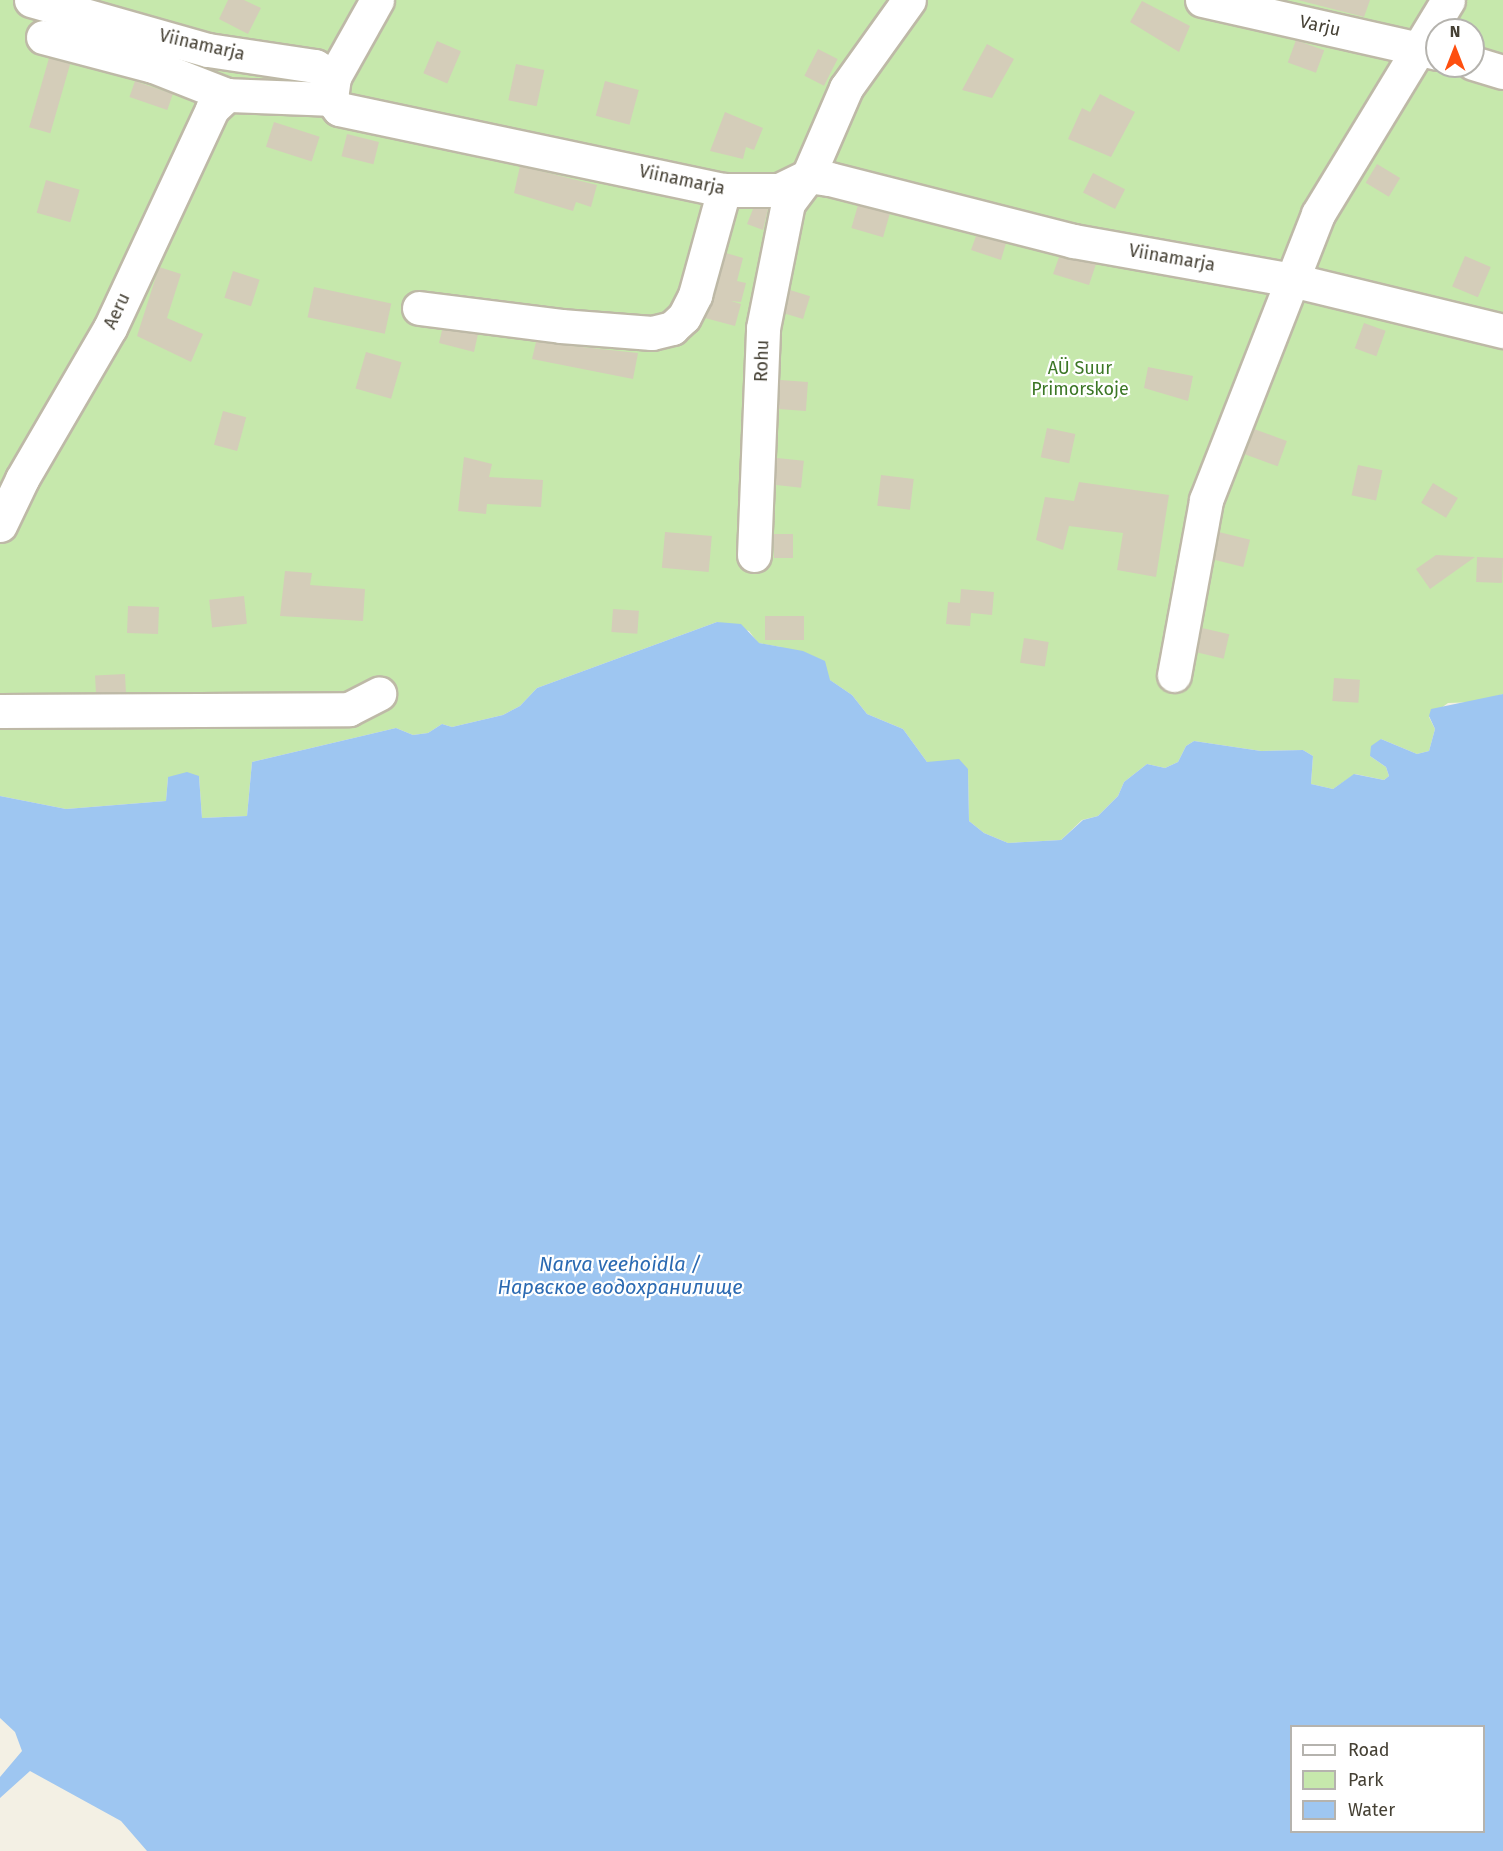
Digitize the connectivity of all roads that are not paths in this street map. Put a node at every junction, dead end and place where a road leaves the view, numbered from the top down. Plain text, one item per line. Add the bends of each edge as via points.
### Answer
1 (31, 0) edge
2 (377, 0) edge
3 (909, 0) edge
4 (1202, 0) edge
5 (1448, 0) edge
6 (1441, 18) edge
7 (43, 37) dead end
8 (1425, 50) edge
9 (1425, 55) edge
10 (1485, 67) edge
11 (1503, 72) edge
12 (332, 88) junction
13 (227, 95) junction
14 (808, 176) junction
15 (724, 190) junction
16 (1292, 280) junction
17 (419, 308) dead end
18 (1503, 331) edge
19 (0, 525) edge
20 (754, 555) dead end
21 (1174, 675) dead end
22 (379, 694) dead end
23 (0, 711) edge

1 - 12 street, Viinamarja via 208,50 315,66
2 - 12 street
3 - 14 street, Rohu via 846,88
4 - 8 street, Varju
5 - 6 street
7 - 13 street via 153,66
9 - 16 street via 1318,214
10 - 11 street
12 - 13 street
12 - 15 street, Viinamarja via 339,109
13 - 19 street, Aeru via 212,109 110,328 22,479
14 - 15 street, Viinamarja via 779,190
14 - 16 street, Viinamarja via 1072,241
14 - 20 street, Rohu via 788,203 763,328
15 - 17 street via 695,295 684,317 672,328 652,333 561,326
16 - 18 street, Viinamarja
16 - 21 street via 1206,500
22 - 23 street via 348,709

